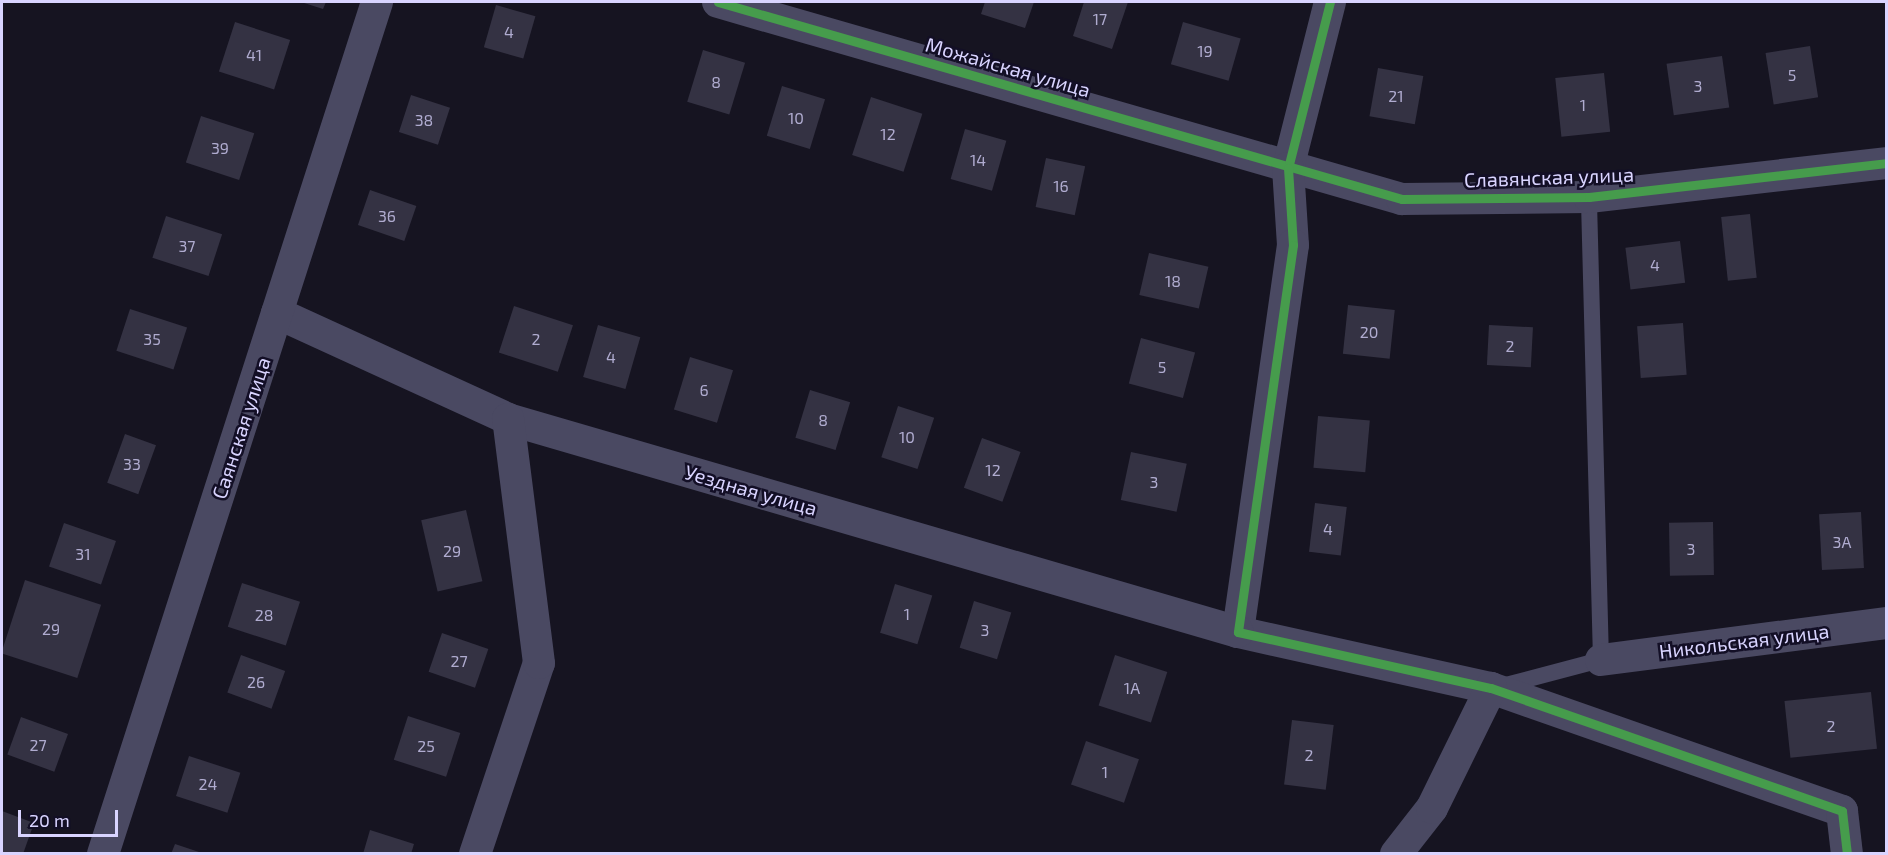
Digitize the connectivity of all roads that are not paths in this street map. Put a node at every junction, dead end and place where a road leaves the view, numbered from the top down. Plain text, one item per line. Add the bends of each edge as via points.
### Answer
1 (377, 2) edge
2 (718, 2) edge
3 (1330, 2) edge
4 (1887, 163) edge
5 (1288, 168) junction
6 (1589, 197) junction
7 (278, 313) junction
8 (508, 419) junction
9 (1887, 623) edge
10 (1239, 632) junction
11 (1601, 660) junction
12 (1491, 688) junction
13 (103, 854) edge
14 (475, 854) edge
15 (1396, 854) edge
16 (1847, 854) edge

1 - 7 street, Саянская улица
2 - 5 street, Можайская улица
3 - 5 street
4 - 6 street, Славянская улица
5 - 6 street, Славянская улица via 1402,199
5 - 10 street via 1293,245
6 - 11 lane
7 - 8 street, Уездная улица
7 - 13 street, Саянская улица
8 - 10 street, Уездная улица
8 - 14 street via 539,663
9 - 11 street, Никольская улица
10 - 12 street, Уездная улица
11 - 12 lane
12 - 15 street via 1432,808
12 - 16 street, Уездная улица via 1842,811

